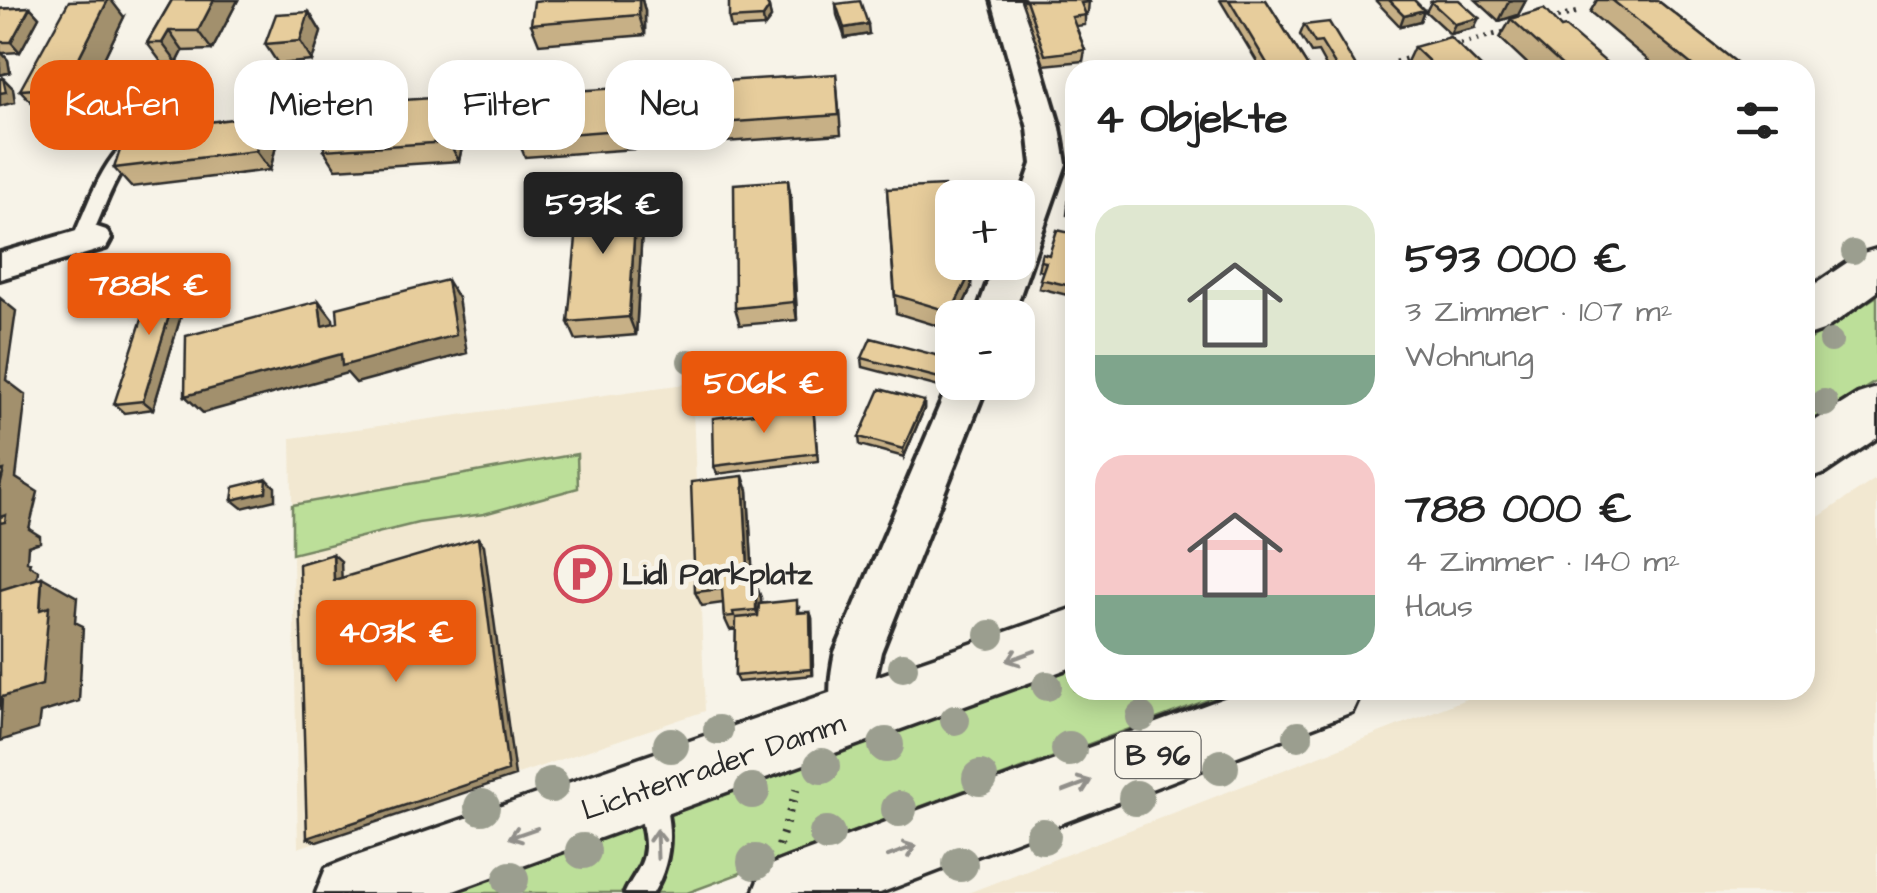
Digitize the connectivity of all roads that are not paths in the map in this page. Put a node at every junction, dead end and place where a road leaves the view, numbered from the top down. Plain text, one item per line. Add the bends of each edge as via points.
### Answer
1 (1007, 0) edge
2 (126, 150) edge
3 (1035, 203) edge
4 (87, 241) joint
5 (0, 266) edge
6 (1877, 267) edge
7 (1815, 310) edge
8 (962, 400) edge
9 (1877, 410) edge
10 (1815, 450) edge
11 (1065, 641) edge
12 (1301, 700) edge
13 (855, 716) junction
14 (648, 789) junction
15 (781, 877) edge
16 (351, 893) edge
17 (638, 893) edge

1 - 3 street via 1049,164
2 - 4 lane
4 - 5 street
6 - 7 main road
8 - 13 street via 858,652 850,684
9 - 10 main road
11 -> 13 main road, Lichtenrader Damm
15 -> 12 main road, B 96
13 - 14 main road, Lichtenrader Damm
14 -> 16 main road, Lichtenrader Damm
17 -> 14 lane via 658,861

